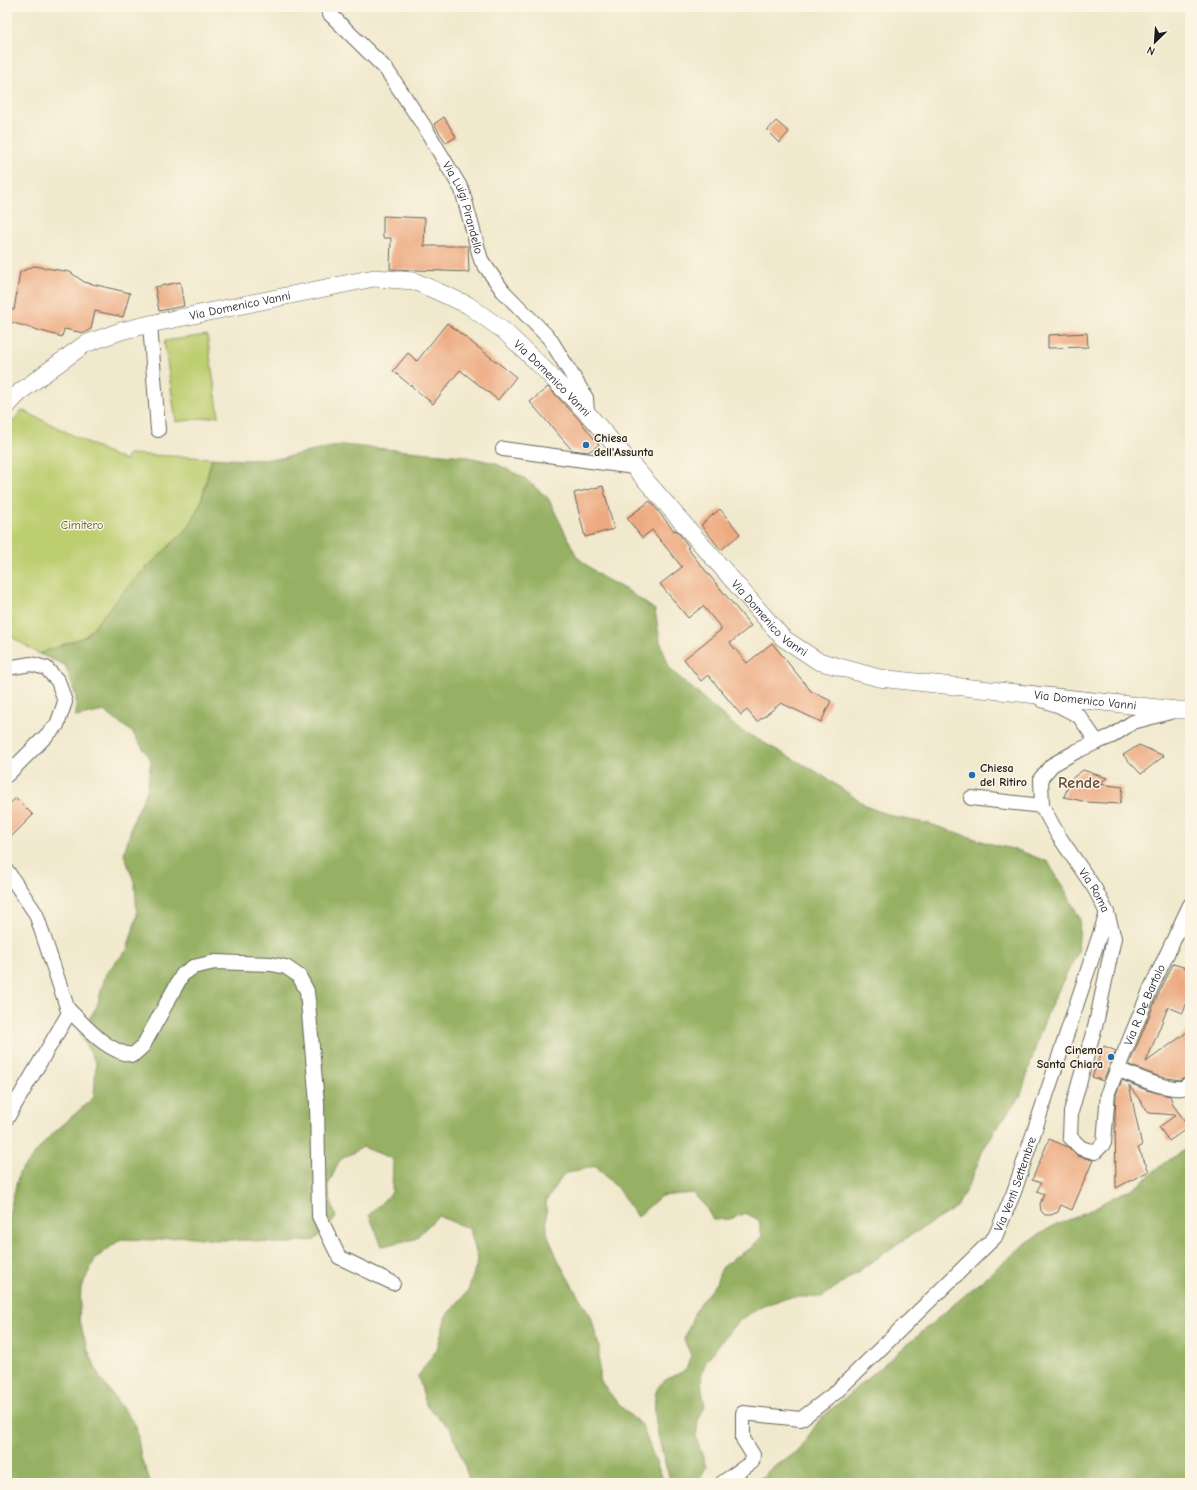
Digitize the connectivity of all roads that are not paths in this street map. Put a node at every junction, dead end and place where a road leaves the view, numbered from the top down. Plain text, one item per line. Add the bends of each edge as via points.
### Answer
1 (327, 7) edge
2 (150, 324) junction
3 (7, 406) edge
4 (587, 413) junction
5 (158, 430) dead end
6 (503, 449) dead end
7 (634, 467) junction
8 (7, 668) edge
9 (1024, 694) junction
10 (1183, 710) edge
11 (1097, 742) junction
12 (7, 775) edge
13 (971, 798) dead end
14 (1042, 806) junction
15 (7, 871) edge
16 (1190, 904) edge
17 (1107, 913) junction
18 (67, 1008) junction
19 (1118, 1069) junction
20 (1190, 1083) edge
21 (7, 1118) edge
22 (1095, 1152) joint
23 (393, 1283) dead end
24 (722, 1483) edge

1 - 4 street, Via Luigi Pirandello via 330,14 386,69 424,126 462,190 481,260 503,291 550,339 586,398
2 - 3 main road, Via Domenico Vanni via 85,344 21,391
2 - 4 main road, Via Domenico Vanni via 374,278 414,281 468,305 504,331
2 - 5 street
4 - 7 main road, Via Domenico Vanni
6 - 7 street
7 - 9 main road, Via Domenico Vanni via 783,638 818,661 879,678
8 - 12 street via 31,664 46,668 58,681 65,702 57,725
9 - 10 main road, Via Domenico Vanni
9 - 11 street via 1060,706 1079,716
10 - 11 street, Via Roma via 1133,722 1112,736
11 - 14 street, Via Roma via 1052,765 1042,778
13 - 14 street
14 - 17 street, Via Roma via 1095,889
15 - 18 street via 36,914
16 - 19 street, Via R. De Bartolo via 1151,988
17 - 22 street, Via Roma via 1114,938 1097,1019 1071,1112 1070,1137 1081,1148
17 - 24 street, Via Venti Settembre via 1014,1192 995,1238 835,1393 801,1419 743,1413 743,1439 753,1455 752,1462
18 - 21 street via 69,1013
18 - 23 street via 102,1042 122,1054 133,1055 143,1046 182,975 193,967 215,962 271,964 286,967 299,976 307,991 317,1103 319,1216 339,1257
19 - 20 street via 1168,1087 1183,1088
19 - 22 street, Via R. De Bartolo via 1108,1092 1104,1144

